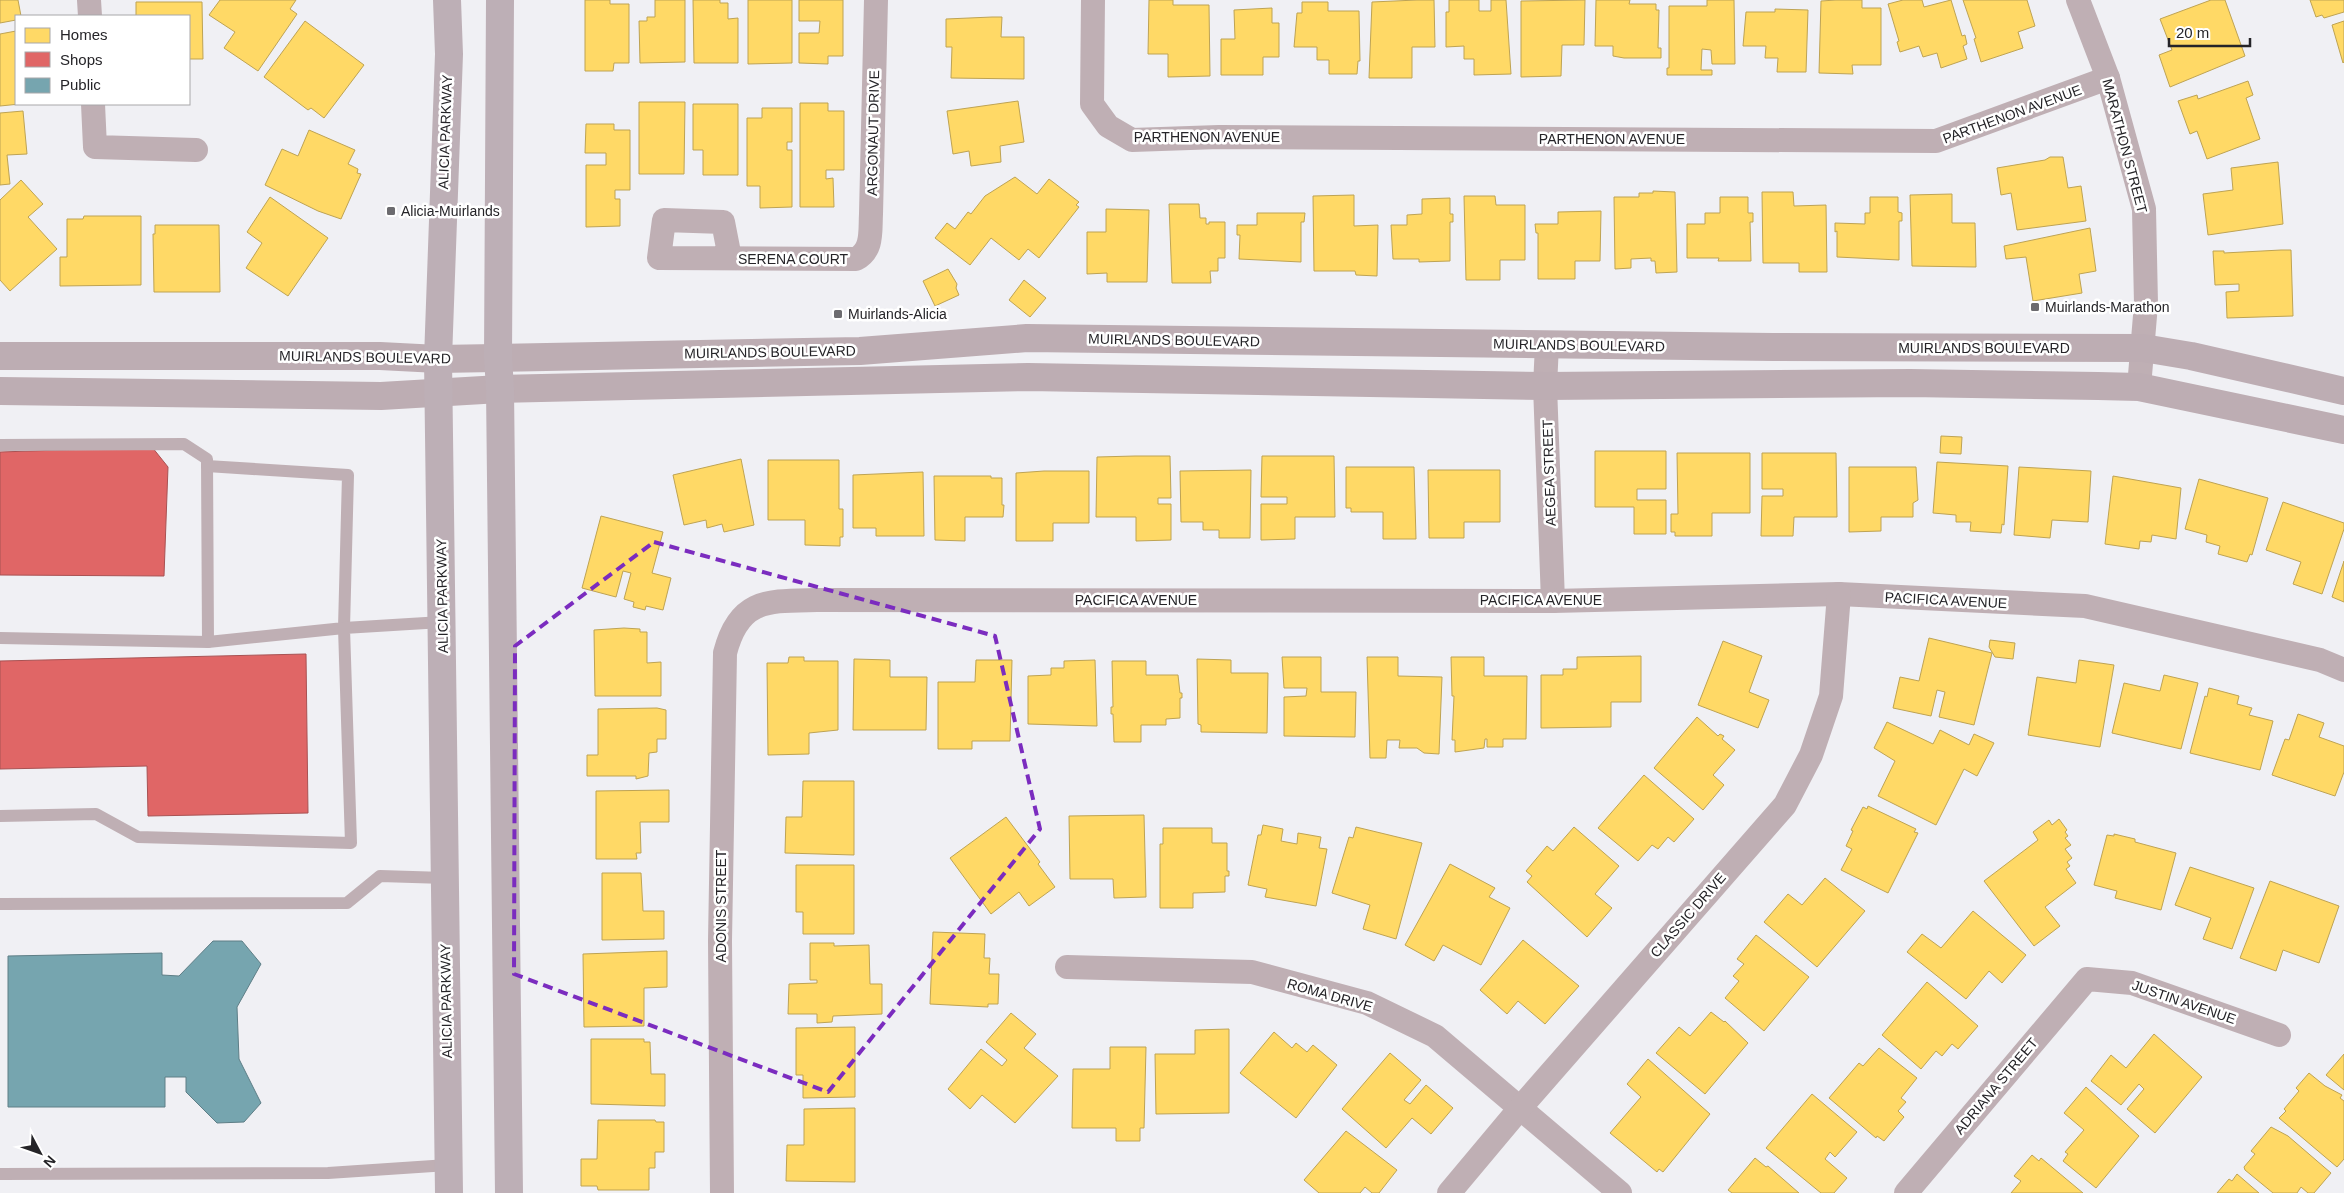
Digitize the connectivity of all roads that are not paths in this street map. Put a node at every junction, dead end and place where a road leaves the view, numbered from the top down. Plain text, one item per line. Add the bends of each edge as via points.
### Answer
1 (90, 0) edge
2 (447, 0) edge
3 (500, 0) edge
4 (876, 0) edge
5 (1094, 0) edge
6 (2078, 0) edge
7 (90, 15) edge
8 (2108, 78) junction
9 (93, 105) edge
10 (196, 150) dead end
11 (730, 258) dead end
12 (856, 259) joint
13 (1547, 345) junction
14 (2143, 348) junction
15 (0, 356) edge
16 (498, 357) junction
17 (438, 359) junction
18 (1545, 386) junction
19 (2139, 387) junction
20 (500, 389) junction
21 (0, 391) edge
22 (2344, 391) edge
23 (439, 392) junction
24 (2344, 430) edge
25 (0, 445) edge
26 (208, 466) junction
27 (1838, 594) junction
28 (1553, 601) junction
29 (442, 622) junction
30 (737, 622) joint
31 (344, 628) junction
32 (0, 638) edge
33 (208, 642) junction
34 (2344, 670) edge
35 (0, 816) edge
36 (445, 878) junction
37 (0, 904) edge
38 (1068, 967) dead end
39 (2087, 978) joint
40 (2279, 1035) dead end
41 (1521, 1107) junction
42 (448, 1165) junction
43 (0, 1174) edge
44 (448, 1193) edge
45 (509, 1193) edge
46 (722, 1193) edge
47 (1449, 1193) edge
48 (1620, 1193) edge
49 (1906, 1193) edge

1 - 7 street
2 - 17 main road, ALICIA PARKWAY via 449,54
3 - 16 main road
4 - 12 street, ARGONAUT DRIVE via 870,244
5 - 8 street, PARTHENON AVENUE via 1092,104 1108,126 1132,140 1229,137 1936,141
6 - 8 street, MARATHON STREET
8 - 14 street, MARATHON STREET via 2144,209 2146,304
9 - 10 street via 95,147
11 - 12 street, SERENA COURT
13 - 14 main road, MUIRLANDS BOULEVARD
13 - 16 main road, MUIRLANDS BOULEVARD via 1027,338 860,351
13 - 18 street, AEGEA STREET
14 - 19 street, MARATHON STREET
14 - 22 main road, MUIRLANDS BOULEVARD
15 - 17 main road, MUIRLANDS BOULEVARD via 380,356
16 - 17 main road, MUIRLANDS BOULEVARD
16 - 20 main road
17 - 23 main road, ALICIA PARKWAY
18 - 19 main road via 1910,383
18 - 20 main road via 1028,377
18 - 28 street, AEGEA STREET
19 - 24 main road
20 - 23 main road
20 - 45 main road
21 - 23 main road via 381,396
23 - 29 main road, ALICIA PARKWAY
25 - 26 lane via 184,444 207,459
26 - 31 lane via 348,475
26 - 33 lane
27 - 28 street, PACIFICA AVENUE
27 - 34 street, PACIFICA AVENUE via 2085,606 2320,660
27 - 41 street, CLASSIC DRIVE via 1831,696 1811,755 1785,805
28 - 30 street, PACIFICA AVENUE via 793,600 757,605
29 - 31 lane
29 - 36 main road, ALICIA PARKWAY
30 - 46 street, ADONIS STREET via 725,653
31 - 33 lane
31 - 35 lane via 351,843 138,837 96,814
32 - 33 lane
36 - 37 lane via 380,876 347,903
36 - 42 main road, ALICIA PARKWAY
38 - 41 street, ROMA DRIVE via 1252,972 1367,1003 1435,1036
39 - 40 street, JUSTIN AVENUE via 2132,983
39 - 49 street, ADRIANA STREET
41 - 47 street, CLASSIC DRIVE
41 - 48 street, ROMA DRIVE
42 - 43 lane via 328,1173
42 - 44 main road, ALICIA PARKWAY

